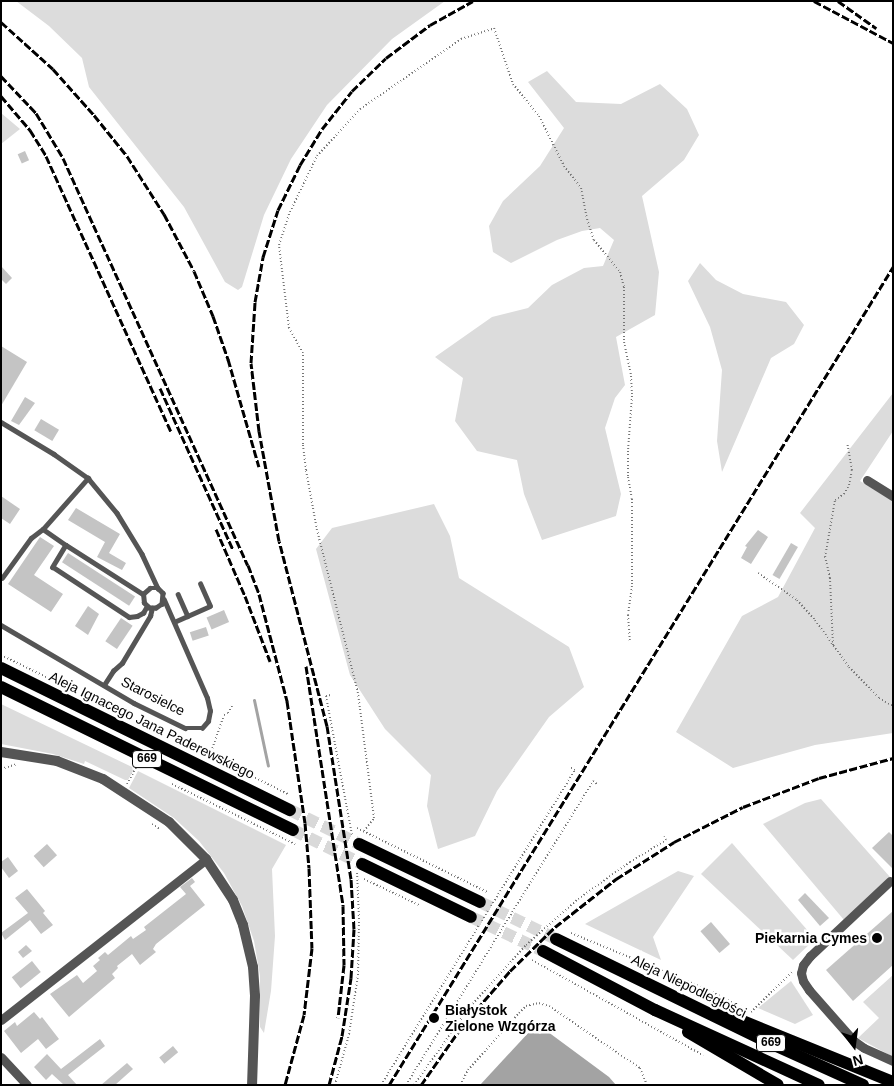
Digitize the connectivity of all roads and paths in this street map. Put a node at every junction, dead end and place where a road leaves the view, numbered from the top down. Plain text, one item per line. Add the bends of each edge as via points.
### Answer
1 (1, 422) edge
2 (847, 443) dead end
3 (88, 478) junction
4 (866, 480) dead end
5 (893, 496) edge
6 (43, 528) junction
7 (66, 545) junction
8 (758, 573) dead end
9 (2, 578) edge
10 (200, 584) dead end
11 (158, 588) junction
12 (144, 594) junction
13 (178, 594) dead end
14 (164, 600) junction
15 (149, 607) junction
16 (188, 616) junction
17 (174, 622) junction
18 (1, 625) edge
19 (630, 643) dead end
20 (833, 645) junction
21 (1, 654) edge
22 (1, 668) edge
23 (104, 685) junction
24 (1, 687) edge
25 (330, 695) dead end
26 (233, 704) dead end
27 (893, 706) edge
28 (127, 717) dead end
29 (170, 738) dead end
30 (1, 752) edge
31 (210, 755) junction
32 (20, 764) dead end
33 (137, 766) dead end
34 (1, 769) edge
35 (597, 784) dead end
36 (125, 786) dead end
37 (288, 794) dead end
38 (290, 810) tunnel mouth
39 (357, 828) dead end
40 (293, 830) tunnel mouth
41 (364, 831) junction
42 (664, 837) dead end
43 (356, 843) joint
44 (206, 859) junction
45 (359, 866) joint
46 (364, 879) dead end
47 (891, 880) edge
48 (484, 897) joint
49 (423, 907) dead end
50 (471, 917) tunnel mouth
51 (561, 935) joint
52 (543, 951) tunnel mouth
53 (532, 960) dead end
54 (792, 972) dead end
55 (680, 999) junction
56 (655, 1010) junction
57 (751, 1012) junction
58 (760, 1015) dead end
59 (1, 1020) edge
60 (445, 1021) junction
61 (454, 1028) junction
62 (1, 1057) edge
63 (708, 1057) dead end
64 (893, 1061) edge
65 (893, 1082) edge
66 (26, 1085) edge
67 (252, 1085) edge
68 (335, 1085) edge
69 (406, 1085) edge
70 (414, 1085) edge
71 (460, 1085) edge
72 (648, 1085) edge
73 (778, 1085) edge
74 (819, 1085) edge
75 (863, 1085) edge

1 - 3 lane
2 - 20 path via 852,470 844,494 835,500 825,557 830,578
3 - 6 lane
3 - 11 lane via 117,513
4 - 5 street
6 - 7 lane
6 - 9 lane via 31,538
7 - 12 lane
7 - 15 lane via 53,567 129,617 143,613
8 - 20 path via 797,600
10 - 16 lane via 210,606
11 - 12 lane via 150,588
11 - 14 lane
12 - 15 lane via 144,603
13 - 16 lane
14 - 15 lane via 159,606
14 - 17 lane
15 - 23 lane via 150,616 122,663
16 - 17 lane
17 - 23 lane, Starosielce via 210,711 202,728 185,728
18 - 23 lane, Starosielce
19 - 41 path via 632,499 628,451 632,376 624,342 624,287 620,272 594,240 581,188 564,166 539,116 513,84 494,28 461,39 360,109 317,156 290,212 278,246 290,328 303,352 306,470 317,530 358,693 374,818
20 - 27 path via 873,692
21 - 28 path
22 - 38 main road, Aleja Ignacego Jana Paderewskiego / 669
24 - 40 main road, 669
25 - 43 path via 326,696
26 - 31 path via 224,715
29 - 31 path
30 - 44 street via 57,761 104,779 169,822
31 - 37 path
32 - 34 path
33 - 36 path
35 - 60 path via 593,781
39 - 41 path
41 - 48 path
42 - 61 path via 666,840 595,886 545,928 494,979
43 - 48 main road
44 - 59 street
44 - 67 street via 233,900 253,967
45 - 50 main road
45 - 68 path via 358,975 349,1034
46 - 49 path
47 - 64 street via 810,956 801,973 809,990 843,1029 864,1048
51 - 55 main road, Aleja Niepodległości / 669
51 - 57 path via 706,989
52 - 56 main road, 669
53 - 63 path
54 - 57 path
55 - 65 main road via 737,1016
55 - 75 main road, Aleja Niepodległości / 669
56 - 73 main road via 706,1045
56 - 74 main road, 669
57 - 58 path
60 - 61 path
60 - 69 path
61 - 70 path
62 - 66 street
71 - 72 path via 468,1070 519,1013 526,1006 539,1003 549,1006 640,1068

